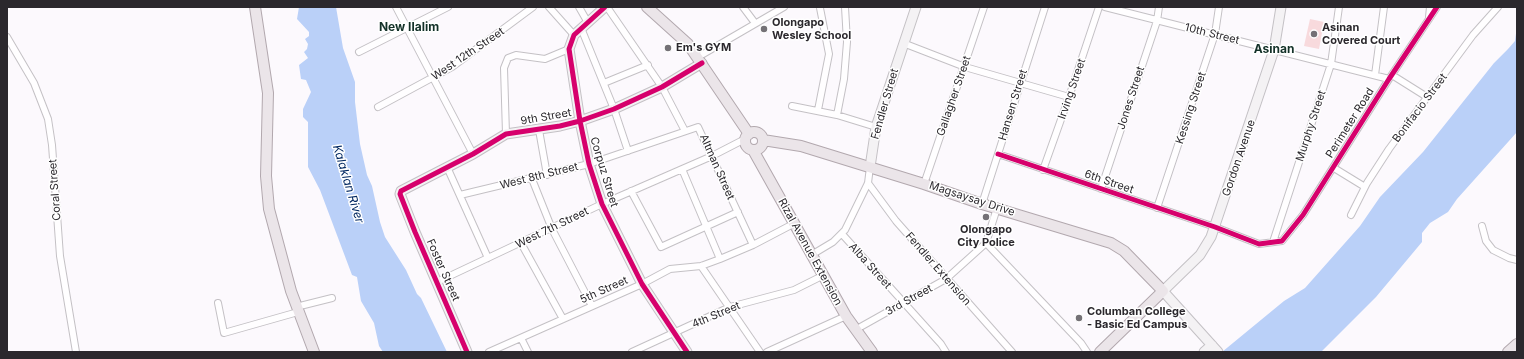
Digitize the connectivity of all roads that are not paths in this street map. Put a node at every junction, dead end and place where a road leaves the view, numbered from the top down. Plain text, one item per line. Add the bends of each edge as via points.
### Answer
1 (255, 7) edge
2 (396, 7) edge
3 (448, 7) edge
4 (533, 7) edge
5 (549, 7) edge
6 (579, 7) edge
7 (606, 7) edge
8 (647, 7) edge
9 (744, 7) edge
10 (784, 7) edge
11 (821, 7) edge
12 (845, 7) edge
13 (916, 7) edge
14 (984, 7) edge
15 (1045, 7) edge
16 (1099, 7) edge
17 (1105, 7) edge
18 (1159, 7) edge
19 (1219, 7) edge
20 (1281, 7) edge
21 (1339, 7) edge
22 (1384, 7) edge
23 (1430, 7) edge
24 (1437, 7) edge
25 (1498, 7) edge
26 (1429, 19) junction
27 (587, 21) junction
28 (1156, 21) junction
29 (755, 24) junction
30 (580, 28) junction
31 (408, 29) junction
32 (1215, 34) junction
33 (574, 35) junction
34 (7, 37) edge
35 (903, 43) junction
36 (569, 49) junction
37 (1274, 50) junction
38 (359, 52) dead end
39 (700, 60) junction
40 (1331, 64) junction
41 (648, 65) junction
42 (965, 67) junction
43 (1375, 75) junction
44 (1390, 77) junction
45 (433, 79) junction
46 (1020, 82) junction
47 (604, 83) junction
48 (662, 87) junction
49 (1069, 97) junction
50 (1427, 97) junction
51 (378, 106) dead end
52 (792, 106) dead end
53 (614, 108) junction
54 (818, 110) junction
55 (837, 115) junction
56 (580, 121) junction
57 (876, 127) junction
58 (539, 130) junction
59 (685, 132) junction
60 (506, 134) junction
61 (747, 137) junction
62 (763, 140) junction
63 (753, 150) junction
64 (628, 151) junction
65 (473, 154) junction
66 (998, 154) junction
67 (712, 156) junction
68 (589, 164) junction
69 (447, 167) junction
70 (870, 167) junction
71 (1334, 168) junction
72 (682, 169) junction
73 (1043, 170) junction
74 (547, 175) junction
75 (532, 178) junction
76 (868, 183) junction
77 (924, 184) junction
78 (1365, 187) junction
79 (1101, 189) junction
80 (631, 191) junction
81 (460, 195) junction
82 (401, 196) joint
83 (602, 204) junction
84 (982, 204) junction
85 (997, 208) junction
86 (1158, 208) junction
87 (738, 212) junction
88 (1351, 215) dead end
89 (795, 222) junction
90 (707, 226) junction
91 (1482, 226) dead end
92 (1215, 227) junction
93 (552, 229) junction
94 (842, 234) junction
95 (986, 242) junction
96 (1273, 242) junction
97 (521, 243) junction
98 (753, 244) junction
99 (813, 254) junction
100 (488, 258) junction
101 (720, 259) junction
102 (1517, 260) edge
103 (701, 266) junction
104 (824, 275) junction
105 (946, 279) junction
106 (438, 282) junction
107 (642, 284) junction
108 (1163, 291) junction
109 (332, 298) dead end
110 (218, 303) dead end
111 (904, 304) junction
112 (592, 306) junction
113 (730, 307) junction
114 (297, 309) junction
115 (846, 316) junction
116 (563, 319) junction
117 (855, 330) junction
118 (674, 333) junction
119 (521, 338) junction
120 (1517, 344) edge
121 (1216, 350) edge
122 (76, 352) edge
123 (314, 352) edge
124 (467, 352) edge
125 (489, 352) edge
126 (528, 352) edge
127 (632, 352) edge
128 (687, 352) edge
129 (760, 352) edge
130 (767, 352) edge
131 (872, 352) edge
132 (946, 352) edge
133 (1012, 352) edge
134 (1087, 352) edge
135 (1100, 352) edge
136 (1204, 352) edge
137 (1508, 352) edge

1 - 114 main road via 268,93 266,149 269,209
2 - 31 street
3 - 31 street
4 - 45 street, West 12th Street via 484,45
5 - 33 street
6 - 27 street
7 - 27 street, Corpuz Street
7 - 41 street, Altman Street
8 - 39 main road via 688,44
9 - 29 street
10 - 29 street, 9th Street
11 - 54 street via 829,54
12 - 55 street via 845,72
13 - 35 street, Fendler Street
14 - 42 street, Gallagher Street
15 - 46 street, Hansen Street
16 - 49 street, Irving Street
17 - 28 street, 10th Street
18 - 28 street, Jones Street
19 - 32 street, Kessing Street
20 - 37 street, Gordon Avenue
21 - 40 street, Murphy Street
22 - 43 street
23 - 26 street
24 - 26 street, Perimeter Road
25 - 50 street, Bonifacio Street via 1473,35
26 - 44 street, Perimeter Road
27 - 30 street, Corpuz Street
28 - 32 street, 10th Street
28 - 79 street, Jones Street
29 - 39 street, 9th Street
30 - 33 street, Corpuz Street
30 - 47 street
31 - 38 street
31 - 45 street
32 - 37 street, 10th Street
32 - 86 street, Kessing Street
33 - 36 street, Corpuz Street
34 - 122 street, Coral Street via 34,83 48,119 60,256
35 - 42 street
35 - 57 street, Fendler Street
36 - 56 street, Corpuz Street
36 - 60 street via 545,59 516,55 508,58 504,68
37 - 40 street, 10th Street
37 - 92 street, Gordon Avenue
39 - 48 street, 9th Street
39 - 61 main road
40 - 43 street, 10th Street
40 - 96 street, Murphy Street
41 - 47 street
41 - 48 street, Altman Street
42 - 46 street
42 - 77 street, Gallagher Street
43 - 44 street, 10th Street
44 - 50 street, 10th Street
44 - 71 street, Perimeter Road
45 - 51 street, West 12th Street
45 - 65 street
46 - 49 street
46 - 66 street, Hansen Street
47 - 53 street
48 - 53 street, 9th Street
48 - 59 street, Altman Street
49 - 73 street, Irving Street
50 - 78 street, Bonifacio Street
52 - 54 street
53 - 56 street, 9th Street
53 - 64 street
54 - 55 street
55 - 57 street
56 - 58 street, 9th Street
56 - 68 street, Corpuz Street
57 - 70 street, Fendler Street
58 - 60 street, 9th Street
58 - 74 street
59 - 64 street, West 8th Street
59 - 67 street, Altman Street via 699,127
60 - 65 street, 9th Street
61 - 62 main road via 754,132
61 - 63 main road via 746,145
61 - 67 street, West 7th Street
62 - 63 main road via 760,148
62 - 70 main road, Magsaysay Drive via 801,146
63 - 89 main road, Rizal Avenue Extension
64 - 68 street, West 8th Street
65 - 69 street, 9th Street
66 - 73 street, 6th Street
66 - 84 street, Hansen Street
67 - 72 street, West 7th Street
67 - 87 street, Altman Street
68 - 74 street, West 8th Street
68 - 83 street, Corpuz Street
69 - 81 street
69 - 82 street, 9th Street via 403,190
70 - 76 street, Fendler Street
70 - 77 main road, Magsaysay Drive
71 - 78 street
71 - 96 street, Perimeter Road via 1287,236 1282,241
72 - 80 street, West 7th Street
72 - 90 street
73 - 79 street, 6th Street
74 - 75 street, West 8th Street
75 - 81 street, West 8th Street
75 - 93 street
76 - 94 street, Fendler Street
76 - 105 street, Fendler Extension via 896,222
77 - 84 main road, Magsaysay Drive
78 - 88 street, Bonifacio Street
79 - 86 street, 6th Street
80 - 83 street, West 7th Street
80 - 90 street via 660,246
81 - 100 street
82 - 106 street, Foster Street
83 - 93 street, West 7th Street
83 - 107 street, Corpuz Street
84 - 85 main road, Magsaysay Drive
85 - 95 street, 3rd Street
85 - 108 main road, Magsaysay Drive via 1111,243 1124,251
86 - 92 street, 6th Street
87 - 90 street
87 - 98 street, Altman Street
89 - 98 street, 5th Street
89 - 99 main road, Rizal Avenue Extension
90 - 101 street
91 - 102 street via 1486,241 1493,250
92 - 96 street, 6th Street via 1259,244
92 - 108 street, Gordon Avenue via 1200,255
93 - 97 street, West 7th Street
93 - 112 street
94 - 99 street, Fendler Street
94 - 111 street, Alba Street
95 - 105 street, 3rd Street
95 - 134 street
97 - 100 street, West 7th Street
97 - 116 street
98 - 101 street, 5th Street
99 - 104 main road, Rizal Avenue Extension
100 - 106 street, West 7th Street
101 - 103 street, 5th Street
103 - 107 street, 5th Street via 670,269
103 - 113 street
104 - 113 street, 4th Street via 794,290
104 - 115 main road, Rizal Avenue Extension
105 - 111 street, 3rd Street
105 - 133 street, Fendler Extension
106 - 124 street, Foster Street
107 - 112 street, 5th Street
107 - 118 street, Corpuz Street
108 - 121 street
108 - 135 main road
109 - 114 street
110 - 114 street via 224,333
111 - 117 street, 3rd Street
111 - 132 street, Alba Street via 942,344
112 - 116 street, 5th Street
113 - 118 street, 4th Street
113 - 129 street
114 - 123 main road
115 - 117 main road, Rizal Avenue Extension
115 - 130 street
116 - 119 street, 5th Street
117 - 131 main road, Rizal Avenue Extension
118 - 127 street, 4th Street
118 - 128 street, Corpuz Street
119 - 125 street, 5th Street
119 - 126 street
120 - 137 main road
121 - 136 street

